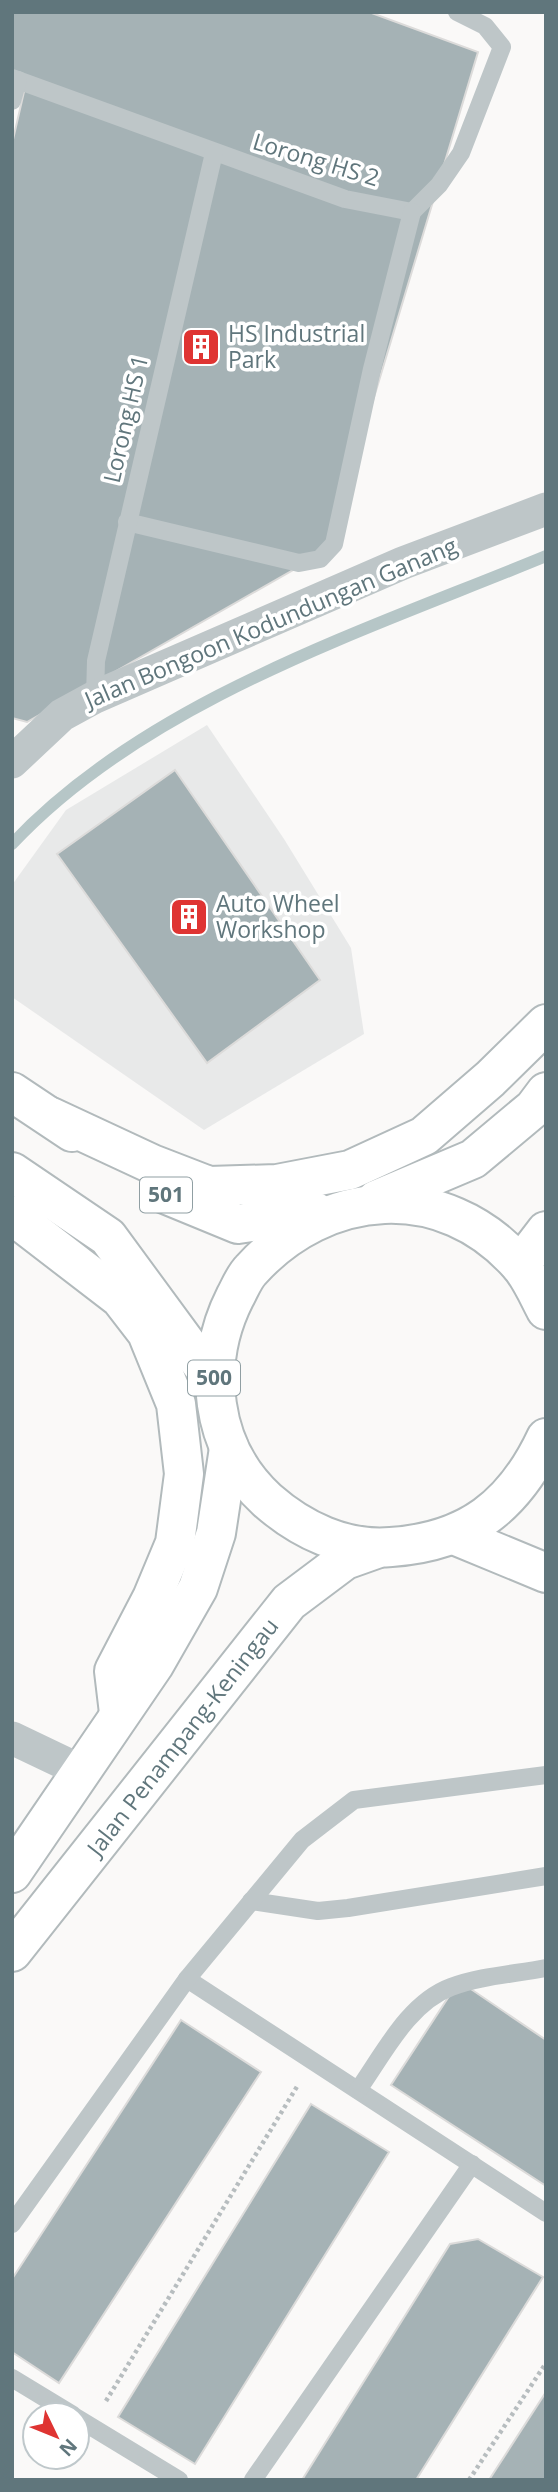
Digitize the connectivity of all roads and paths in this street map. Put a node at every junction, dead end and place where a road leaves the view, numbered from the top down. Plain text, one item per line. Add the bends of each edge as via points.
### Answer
1 (457, 12) edge
2 (15, 79) edge
3 (12, 101) edge
4 (215, 153) junction
5 (412, 212) junction
6 (546, 509) edge
7 (127, 522) junction
8 (95, 697) junction
9 (17, 751) edge
10 (546, 1024) edge
11 (12, 1092) edge
12 (546, 1092) edge
13 (51, 1117) junction
14 (12, 1172) edge
15 (356, 1206) junction
16 (12, 1215) edge
17 (546, 1231) edge
18 (520, 1265) junction
19 (546, 1310) edge
20 (214, 1380) junction
21 (546, 1438) edge
22 (229, 1448) junction
23 (454, 1535) junction
24 (376, 1549) junction
25 (546, 1573) edge
26 (119, 1713) junction
27 (12, 1738) edge
28 (80, 1771) junction
29 (546, 1775) edge
30 (12, 1873) edge
31 (546, 1876) edge
32 (251, 1902) junction
33 (12, 1952) edge
34 (546, 1968) edge
35 (187, 1979) junction
36 (313, 2061) junction
37 (358, 2090) junction
38 (472, 2164) junction
39 (546, 2213) edge
40 (12, 2224) edge
41 (546, 2363) edge
42 (12, 2378) edge
43 (49, 2401) edge
44 (91, 2403) edge
45 (91, 2427) edge
46 (179, 2480) edge
47 (253, 2480) edge
48 (469, 2480) edge

1 - 5 lane via 485,26 502,47 461,153 439,185
2 - 3 lane
2 - 4 lane, Lorong HS 2
4 - 5 lane, Lorong HS 2 via 345,199
4 - 7 lane, Lorong HS 1
5 - 7 lane via 334,544 320,559 299,563
6 - 8 street, Jalan Bongoon Kodundungan Ganang via 403,562
7 - 8 lane, Lorong HS 1 via 96,661
8 - 9 street, Jalan Bongoon Kodundungan Ganang via 62,715
10 - 13 main road via 424,1136 350,1170 277,1184 209,1186
11 - 13 main road, 501
12 - 15 main road, 500 via 534,1108 473,1159
13 - 15 main road, 501 via 163,1194 238,1224
14 - 20 main road via 108,1237
15 - 18 main road, 500 via 424,1206 477,1228
15 - 20 main road, 500 via 291,1232 248,1272 222,1323
16 - 26 main road via 120,1298 147,1333 176,1404 184,1474 174,1543 114,1671
17 - 18 main road
18 - 19 main road, 500
20 - 22 main road, 500 via 218,1415
21 - 23 main road, 500 via 530,1472 496,1509
22 - 24 main road, 500 via 253,1487 288,1519 330,1539
22 - 26 main road, 500 via 216,1534 198,1588 154,1665
23 - 24 main road, 500 via 415,1546
23 - 25 main road
24 - 33 main road, Jalan Penampang-Keningau / 500 via 345,1560 289,1602
26 - 28 main road, 500
27 - 28 street
28 - 30 main road, 500
29 - 32 lane via 354,1800 302,1840
31 - 32 lane via 318,1911
32 - 35 lane
34 - 37 lane via 449,1988 429,1999 411,2015
35 - 36 lane
35 - 40 lane
36 - 37 lane
36 - 44 path
37 - 38 lane
38 - 39 lane
38 - 47 lane
41 - 48 path
42 - 43 lane
45 - 46 lane

